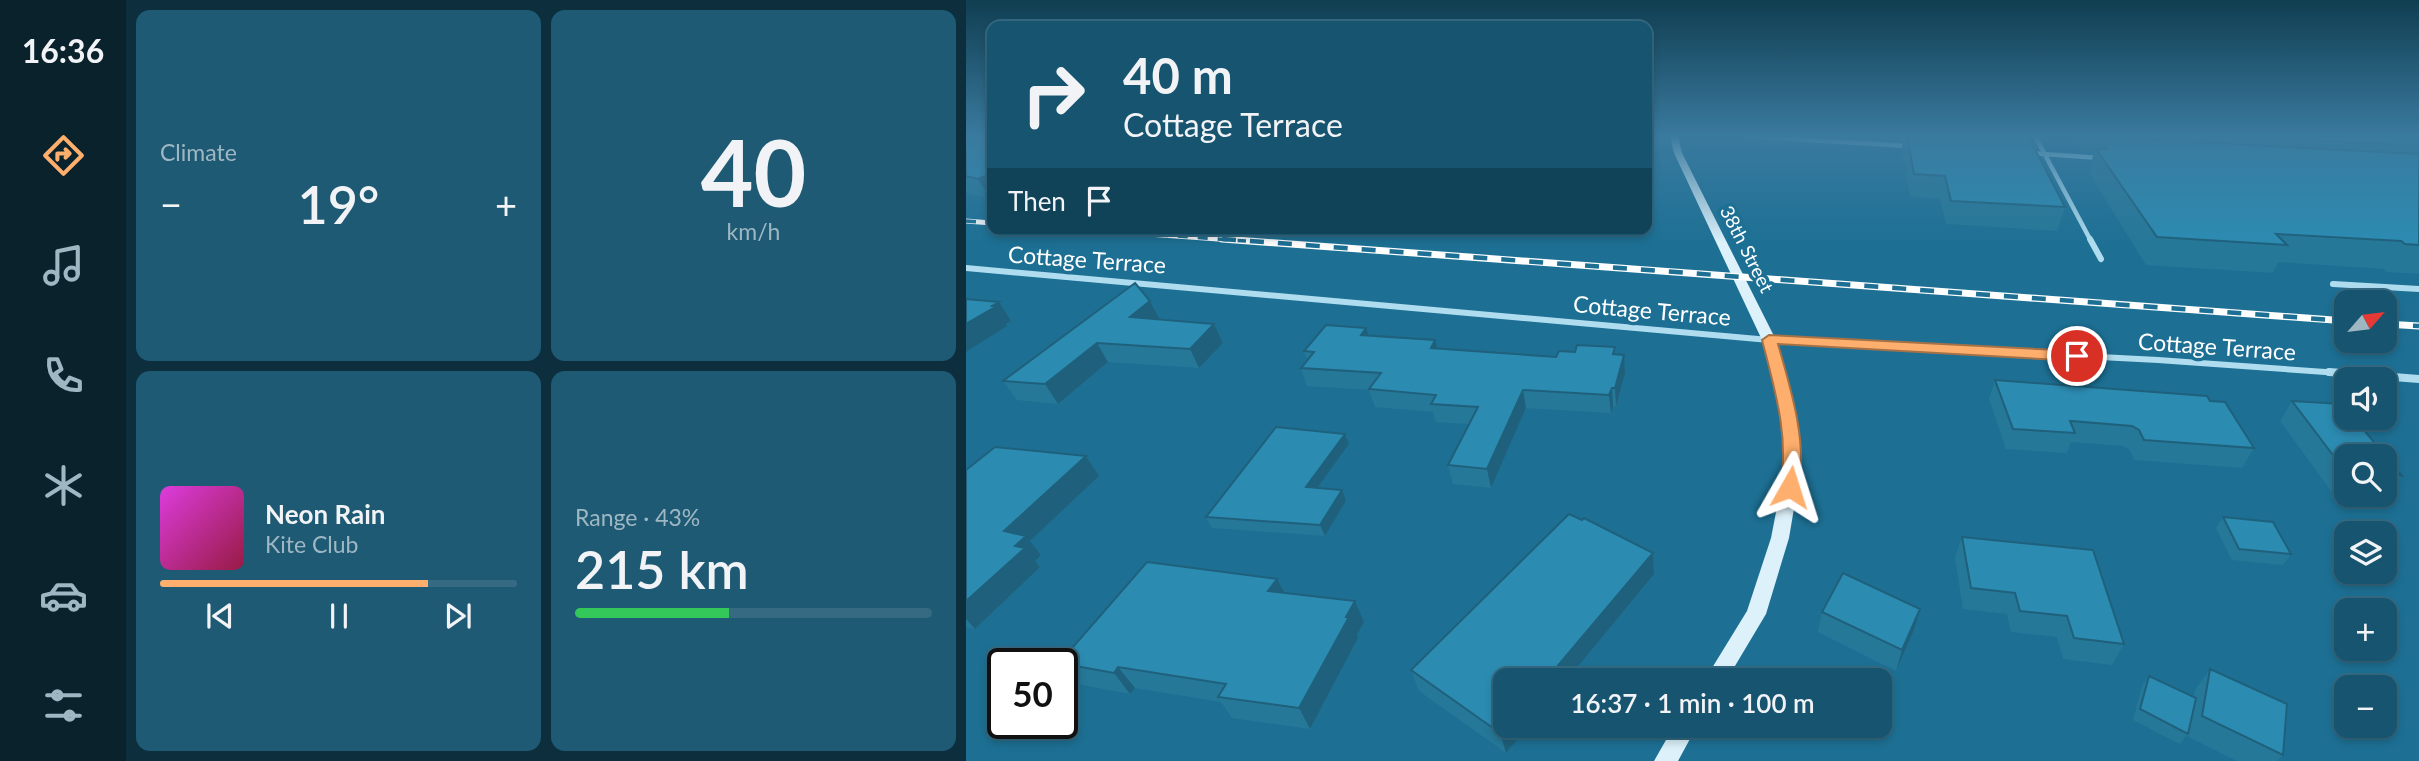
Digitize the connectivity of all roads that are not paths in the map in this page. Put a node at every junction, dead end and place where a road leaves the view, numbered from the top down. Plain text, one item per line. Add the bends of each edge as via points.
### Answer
1 (1687, 172) edge
2 (2054, 172) edge
3 (2101, 259) dead end
4 (966, 268) edge
5 (2333, 284) dead end
6 (2419, 289) edge
7 (1769, 340) junction
8 (2419, 379) edge
9 (1722, 668) edge
10 (1679, 738) edge
11 (1665, 761) edge

1 - 7 main road, 38th Street
2 - 3 street
4 - 7 street, Cottage Terrace
5 - 6 street
7 - 8 street, Cottage Terrace
7 - 9 main road, 38th Street via 1783,390 1794,461 1780,538 1756,614
10 - 11 main road

